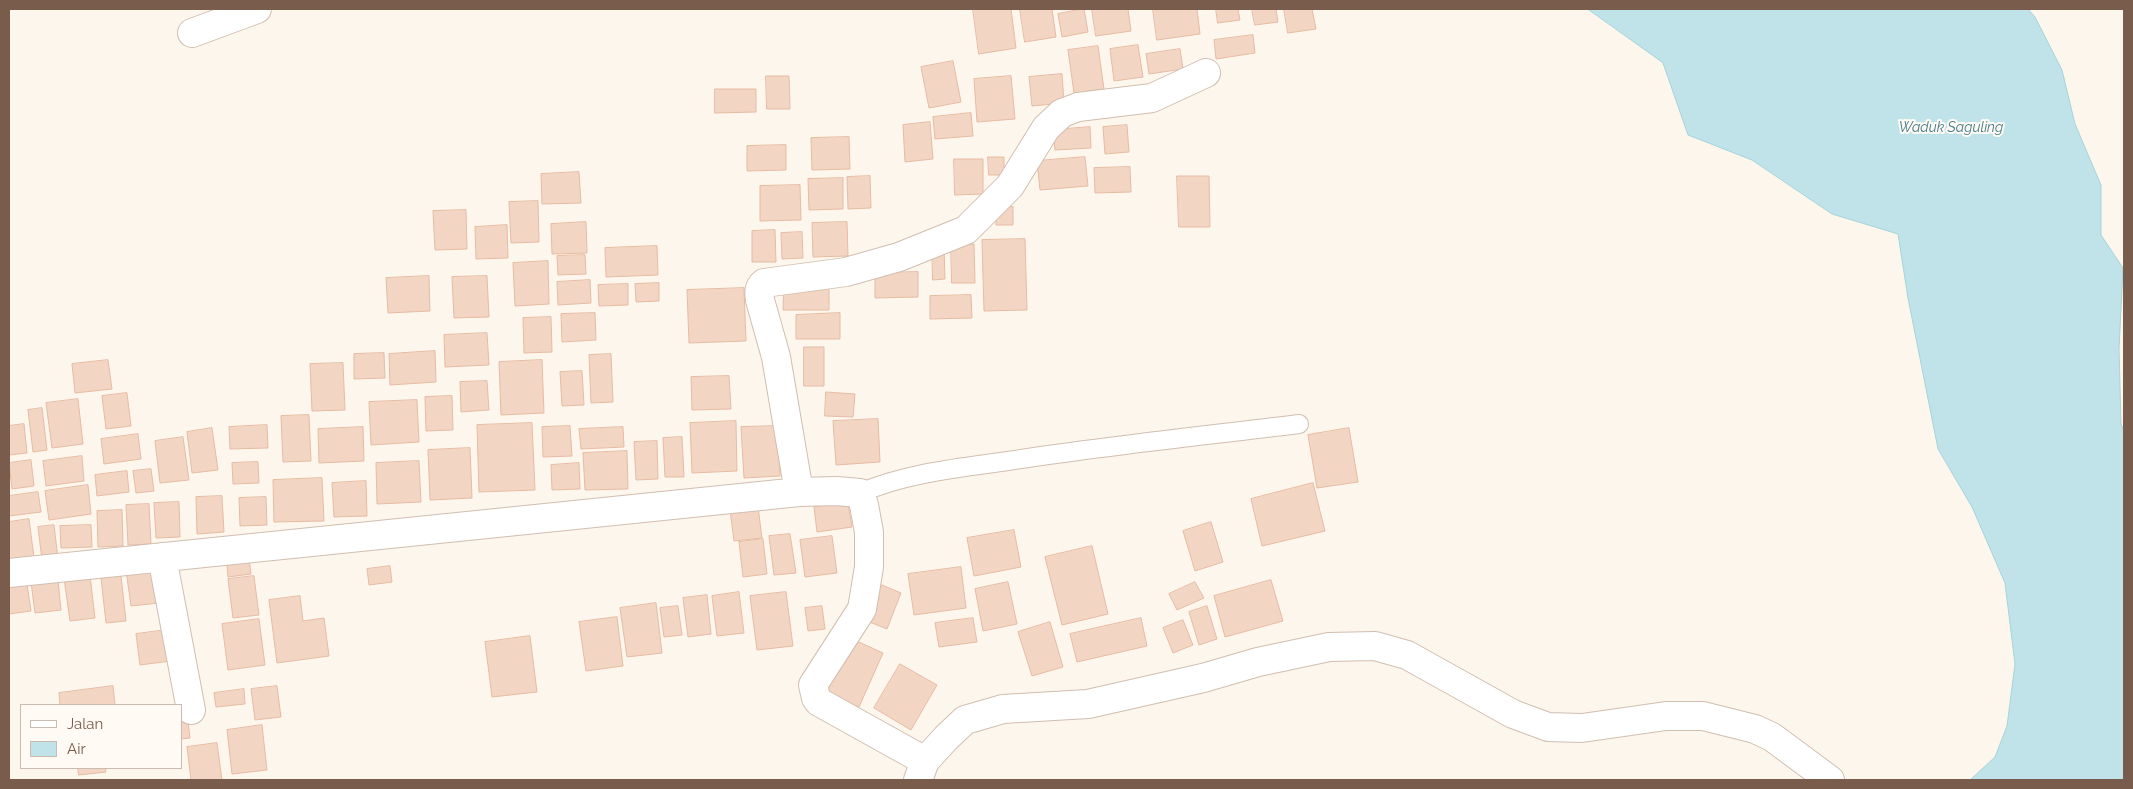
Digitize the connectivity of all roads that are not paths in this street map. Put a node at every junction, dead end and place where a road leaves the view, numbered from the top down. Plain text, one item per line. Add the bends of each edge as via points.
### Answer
1 (258, 9) edge
2 (192, 33) dead end
3 (1206, 73) dead end
4 (1298, 424) dead end
5 (799, 492) junction
6 (860, 493) junction
7 (162, 557) junction
8 (9, 573) edge
9 (191, 710) dead end
10 (922, 771) edge
11 (1830, 780) edge

1 - 2 street
3 - 5 street via 1152,98 1078,107 1062,113 1046,128 1010,186 966,230 899,257 846,272 761,285 760,300 776,357
4 - 6 lane via 939,471 884,483
5 - 6 street via 836,490
5 - 7 street
6 - 10 street via 869,532 869,566 862,609 813,686 814,692 819,702
7 - 8 street
7 - 9 street
10 - 11 street via 946,738 965,720 1003,710 1088,704 1329,647 1375,646 1407,655 1513,714 1548,727 1582,728 1666,716 1703,716 1755,729 1772,737

